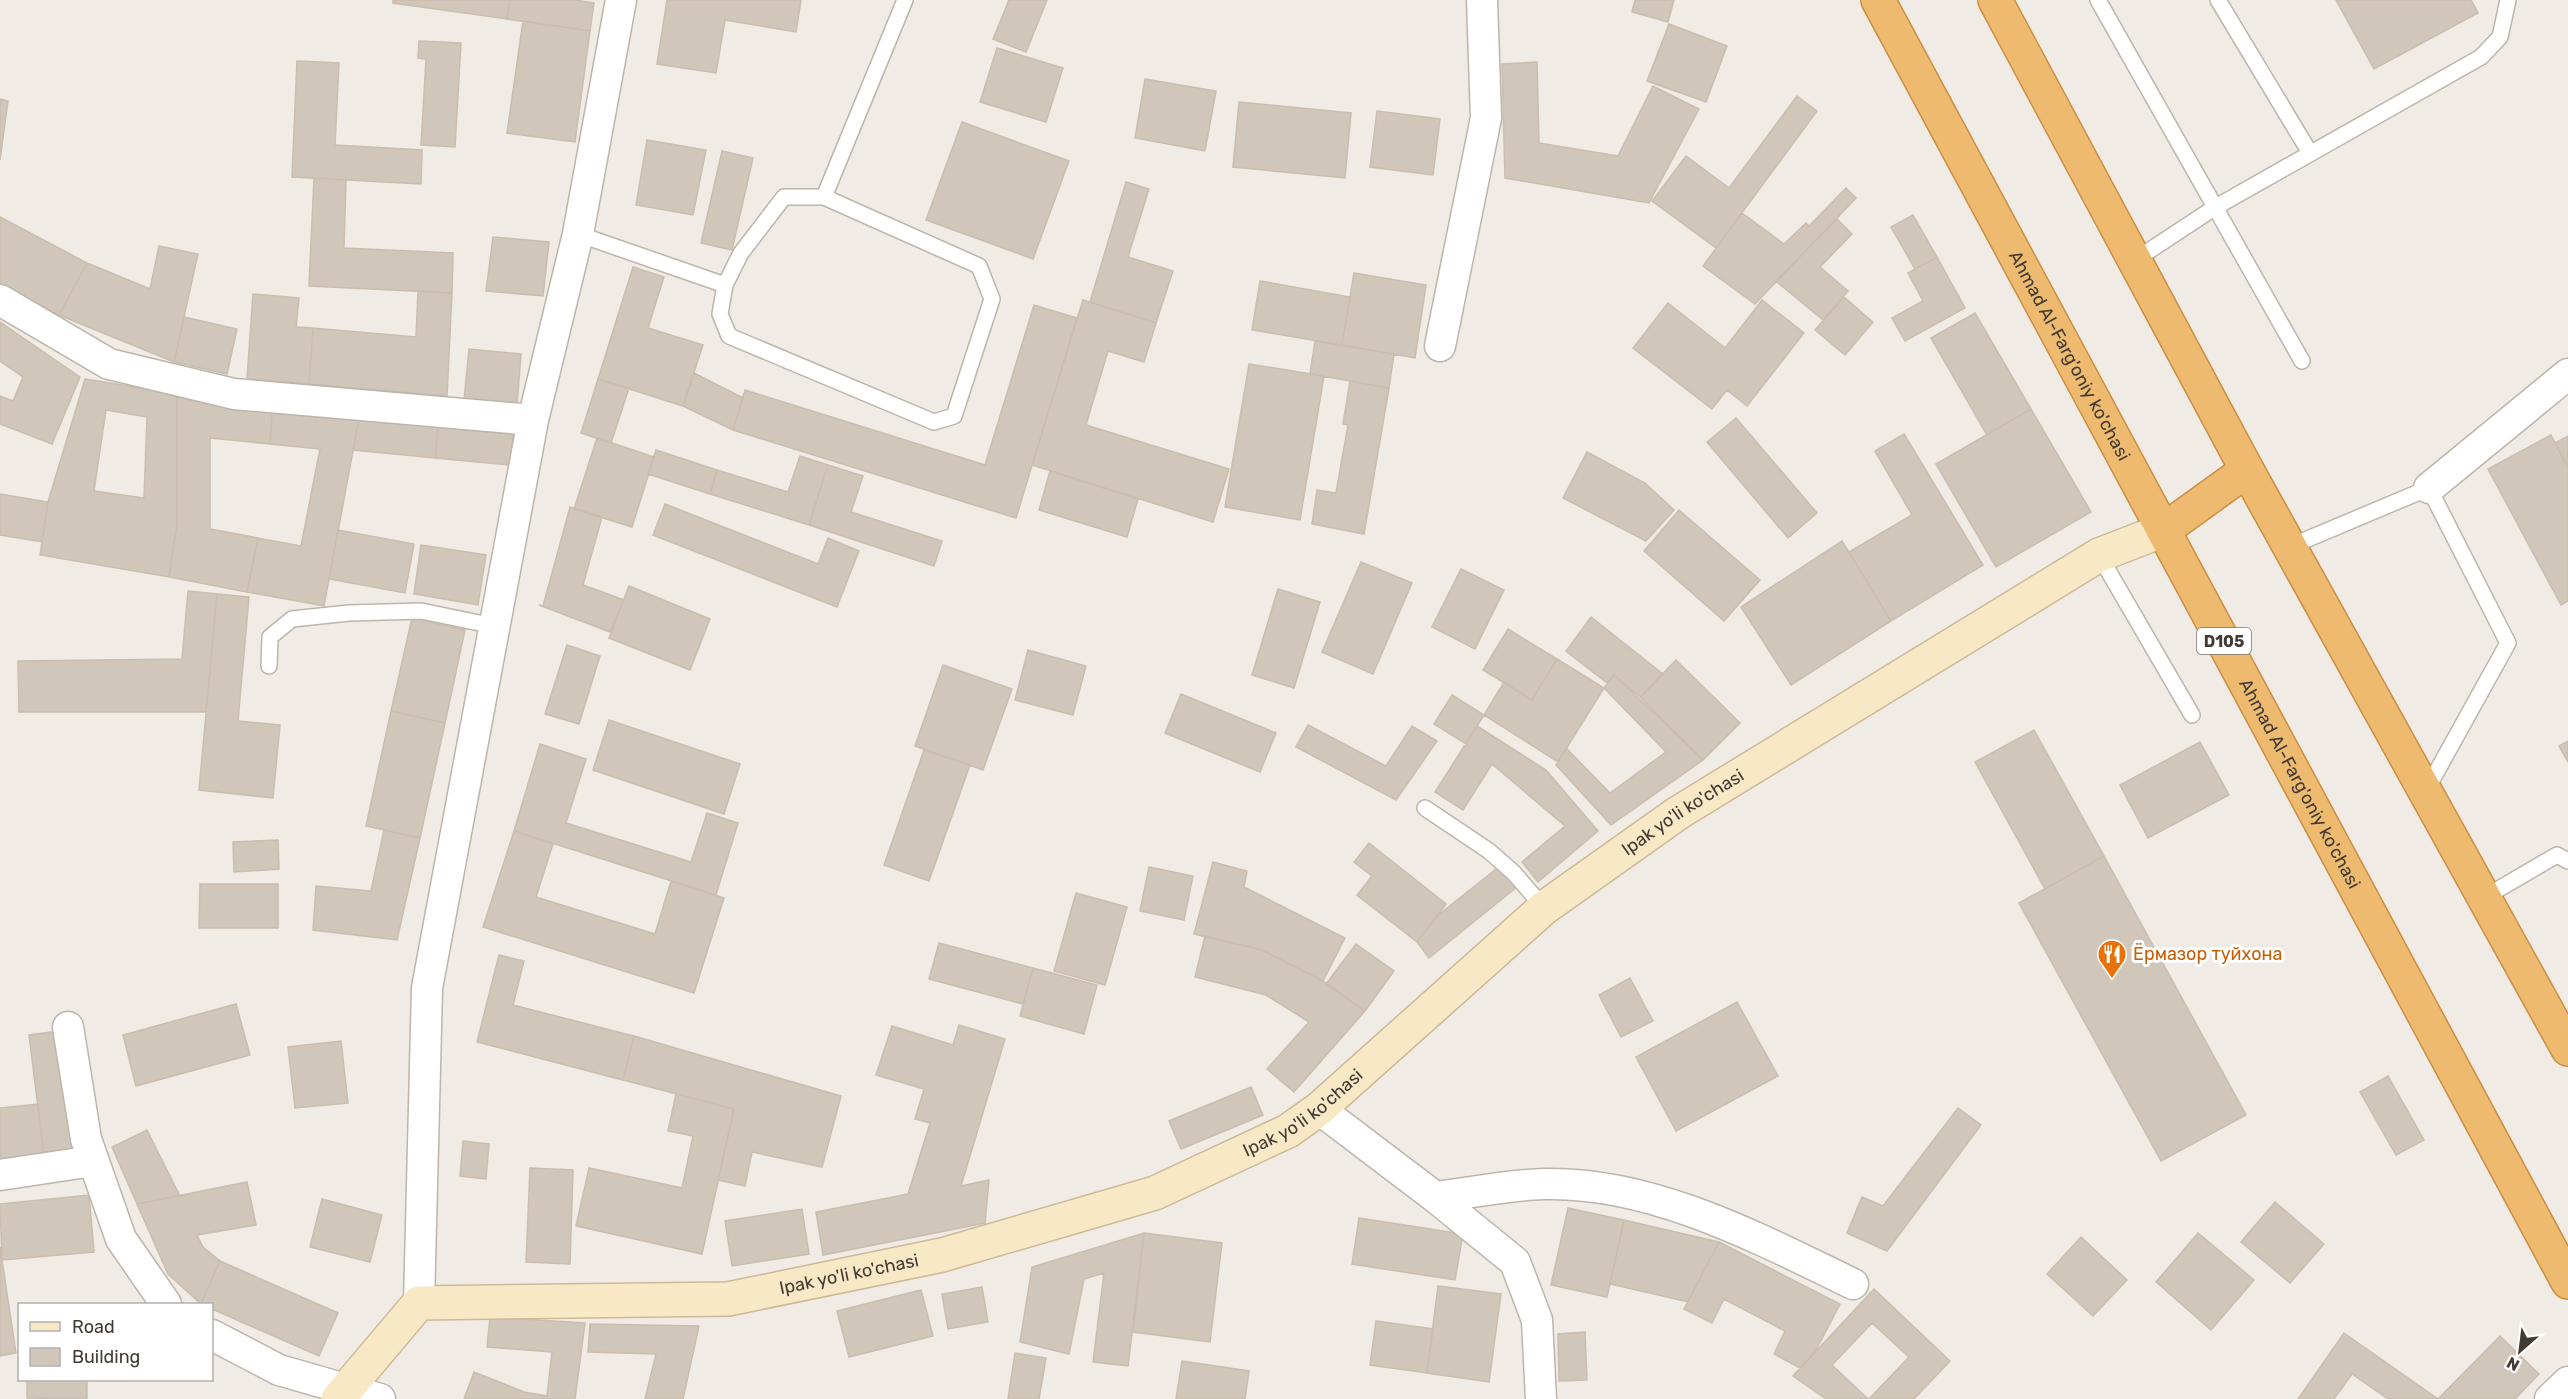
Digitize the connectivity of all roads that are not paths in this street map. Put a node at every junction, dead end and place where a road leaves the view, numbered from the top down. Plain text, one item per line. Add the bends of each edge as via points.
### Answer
1 (621, 0) edge
2 (904, 0) edge
3 (1482, 0) edge
4 (1878, 0) edge
5 (1995, 0) edge
6 (2098, 0) edge
7 (2218, 0) edge
8 (2508, 0) edge
9 (2310, 153) junction
10 (824, 197) junction
11 (2214, 208) junction
12 (578, 234) junction
13 (2135, 260) junction
14 (724, 285) junction
15 (0, 300) edge
16 (1440, 346) dead end
17 (2302, 361) dead end
18 (2568, 374) edge
19 (534, 420) junction
20 (2247, 470) junction
21 (2429, 488) junction
22 (2164, 530) junction
23 (2291, 546) junction
24 (2099, 555) junction
25 (494, 626) junction
26 (269, 666) dead end
27 (2192, 715) dead end
28 (2427, 789) junction
29 (1425, 808) dead end
30 (2568, 861) edge
31 (2485, 897) junction
32 (1544, 908) junction
33 (68, 1027) dead end
34 (2568, 1049) edge
35 (1319, 1109) junction
36 (93, 1161) junction
37 (0, 1175) edge
38 (1435, 1197) junction
39 (2568, 1282) edge
40 (1852, 1284) dead end
41 (165, 1303) edge
42 (420, 1303) junction
43 (213, 1336) edge
44 (2568, 1382) edge
45 (342, 1394) edge
46 (380, 1399) edge
47 (1541, 1399) edge
48 (2550, 1399) edge

1 - 12 street
2 - 10 lane
3 - 16 street via 1485,118
4 - 22 highway, Ahmad Al-Farg'oniy ko'chasi / D105
5 - 13 highway
6 - 11 lane
7 - 9 lane
8 - 9 lane via 2500,37 2481,57
9 - 11 lane
10 - 14 lane via 784,197 741,253
10 - 14 lane via 979,266 992,299 954,416 934,422 729,336 720,314
11 - 13 lane
11 - 17 lane
12 - 14 lane
12 - 19 street
13 - 20 highway
15 - 19 street via 109,364 234,394
18 - 21 street
19 - 25 street
20 - 22 highway
20 - 23 highway
21 - 23 lane
21 - 28 lane via 2508,643
22 - 24 main road, Ipak yo'li ko'chasi
22 - 39 highway, Ahmad Al-Farg'oniy ko'chasi / D105
23 - 28 highway
24 - 27 lane
24 - 32 main road, Ipak yo'li ko'chasi via 1678,813
25 - 26 lane via 421,611 292,619 270,637
25 - 42 street via 427,988
28 - 31 highway
29 - 32 lane via 1489,851
30 - 31 lane via 2557,855
31 - 34 highway
32 - 35 main road, Ipak yo'li ko'chasi
33 - 36 street
35 - 38 street
35 - 42 main road, Ipak yo'li ko'chasi via 1288,1131 1155,1193 942,1255 728,1299
36 - 37 street
36 - 41 street via 121,1239
38 - 40 street via 1544,1184 1623,1191 1741,1230
38 - 47 street via 1515,1263 1537,1320
42 - 45 main road
43 - 45 street via 279,1370
44 - 48 street
45 - 46 street

